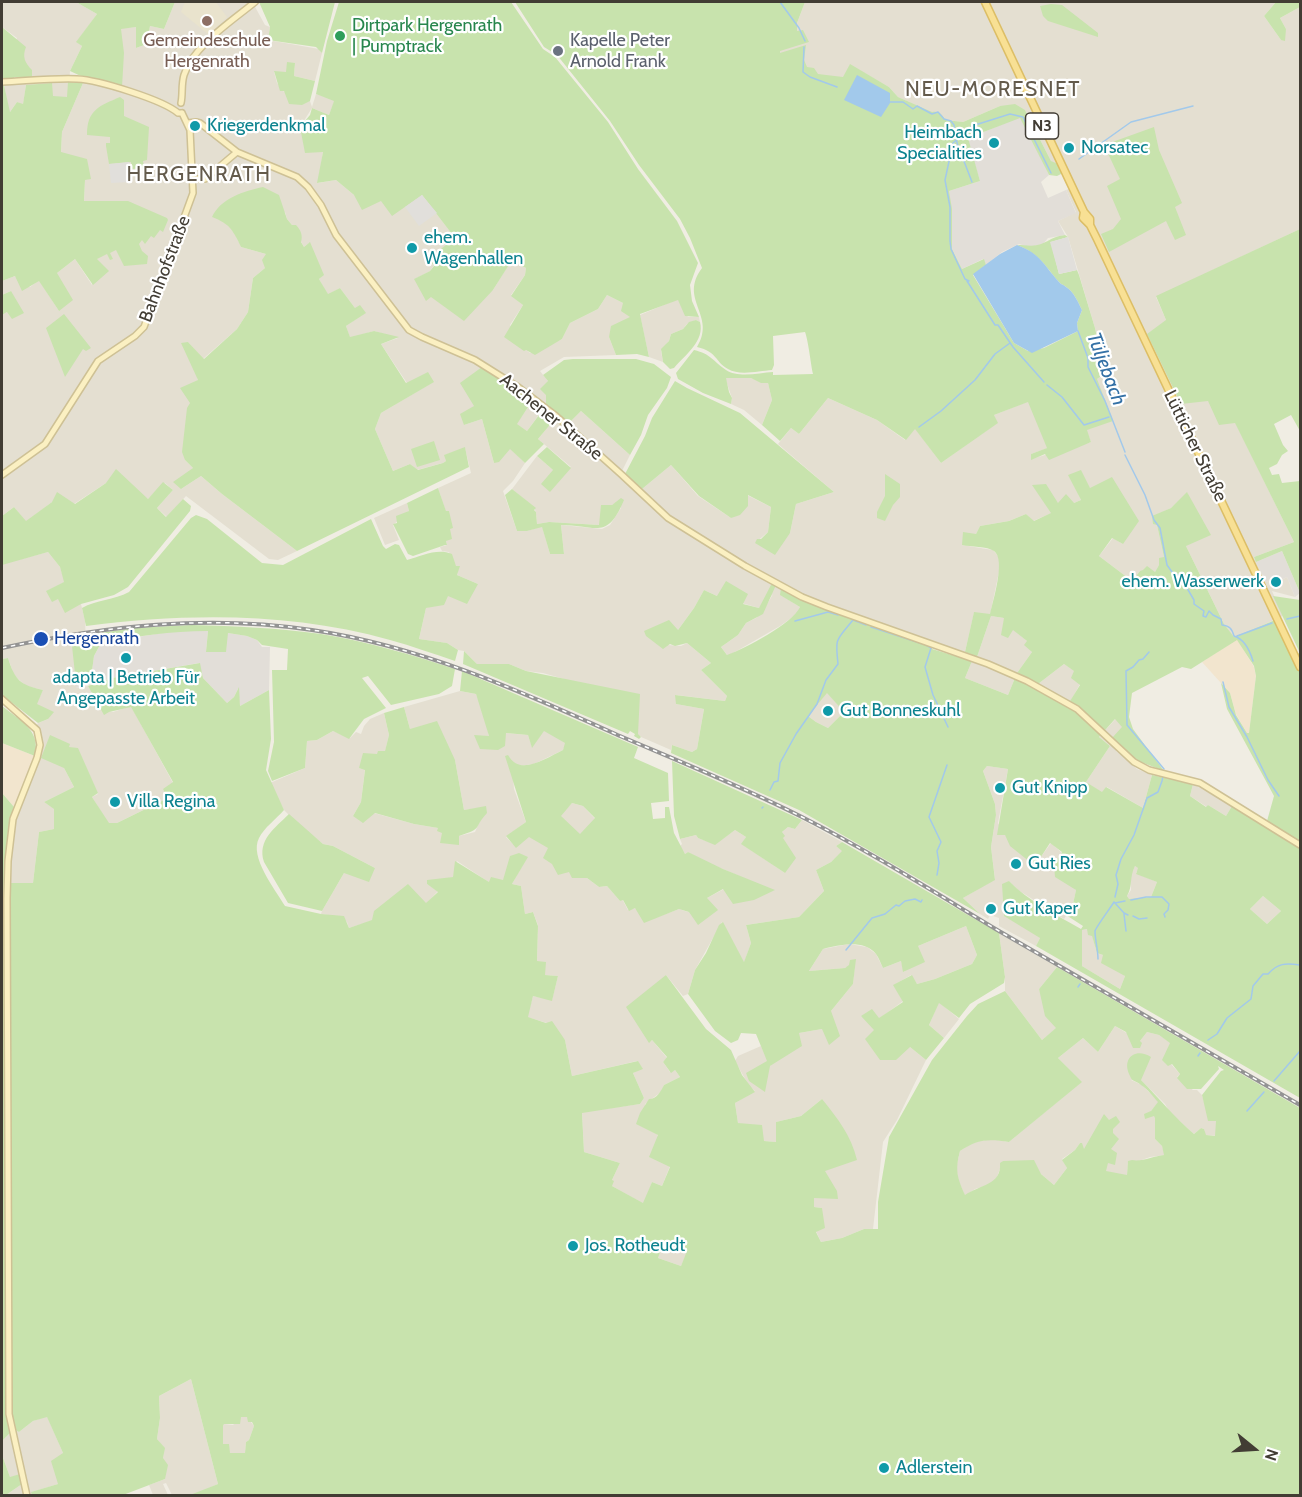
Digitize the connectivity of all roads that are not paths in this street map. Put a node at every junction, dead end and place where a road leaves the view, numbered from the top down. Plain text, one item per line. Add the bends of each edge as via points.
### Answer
1 (255, 2) edge
2 (985, 2) edge
3 (2, 82) edge
4 (181, 103) junction
5 (174, 108) junction
6 (182, 112) junction
7 (188, 123) junction
8 (237, 152) junction
9 (194, 179) junction
10 (2, 475) edge
11 (1300, 667) edge
12 (2, 699) edge
13 (1300, 845) edge
14 (27, 1496) edge

1 - 4 street via 189,64 183,78
2 - 11 main road, Lütticher Straße / N3 via 1084,212 1083,218 1090,225
3 - 5 street via 84,80
4 - 5 street
4 - 6 street
5 - 6 street
6 - 7 street, Bahnhofstraße
7 - 8 street, Aachener Straße via 200,123
7 - 9 street, Bahnhofstraße
8 - 9 street via 205,179
8 - 13 street, Aachener Straße via 297,177 308,187 336,235 409,330 476,360 518,387 680,526 802,597 1027,681 1077,709 1134,762 1149,770 1200,783
9 - 10 street, Bahnhofstraße via 191,200 144,327 98,361 46,443
12 - 14 street via 36,730 39,741 39,752 13,819 8,861 9,1414

